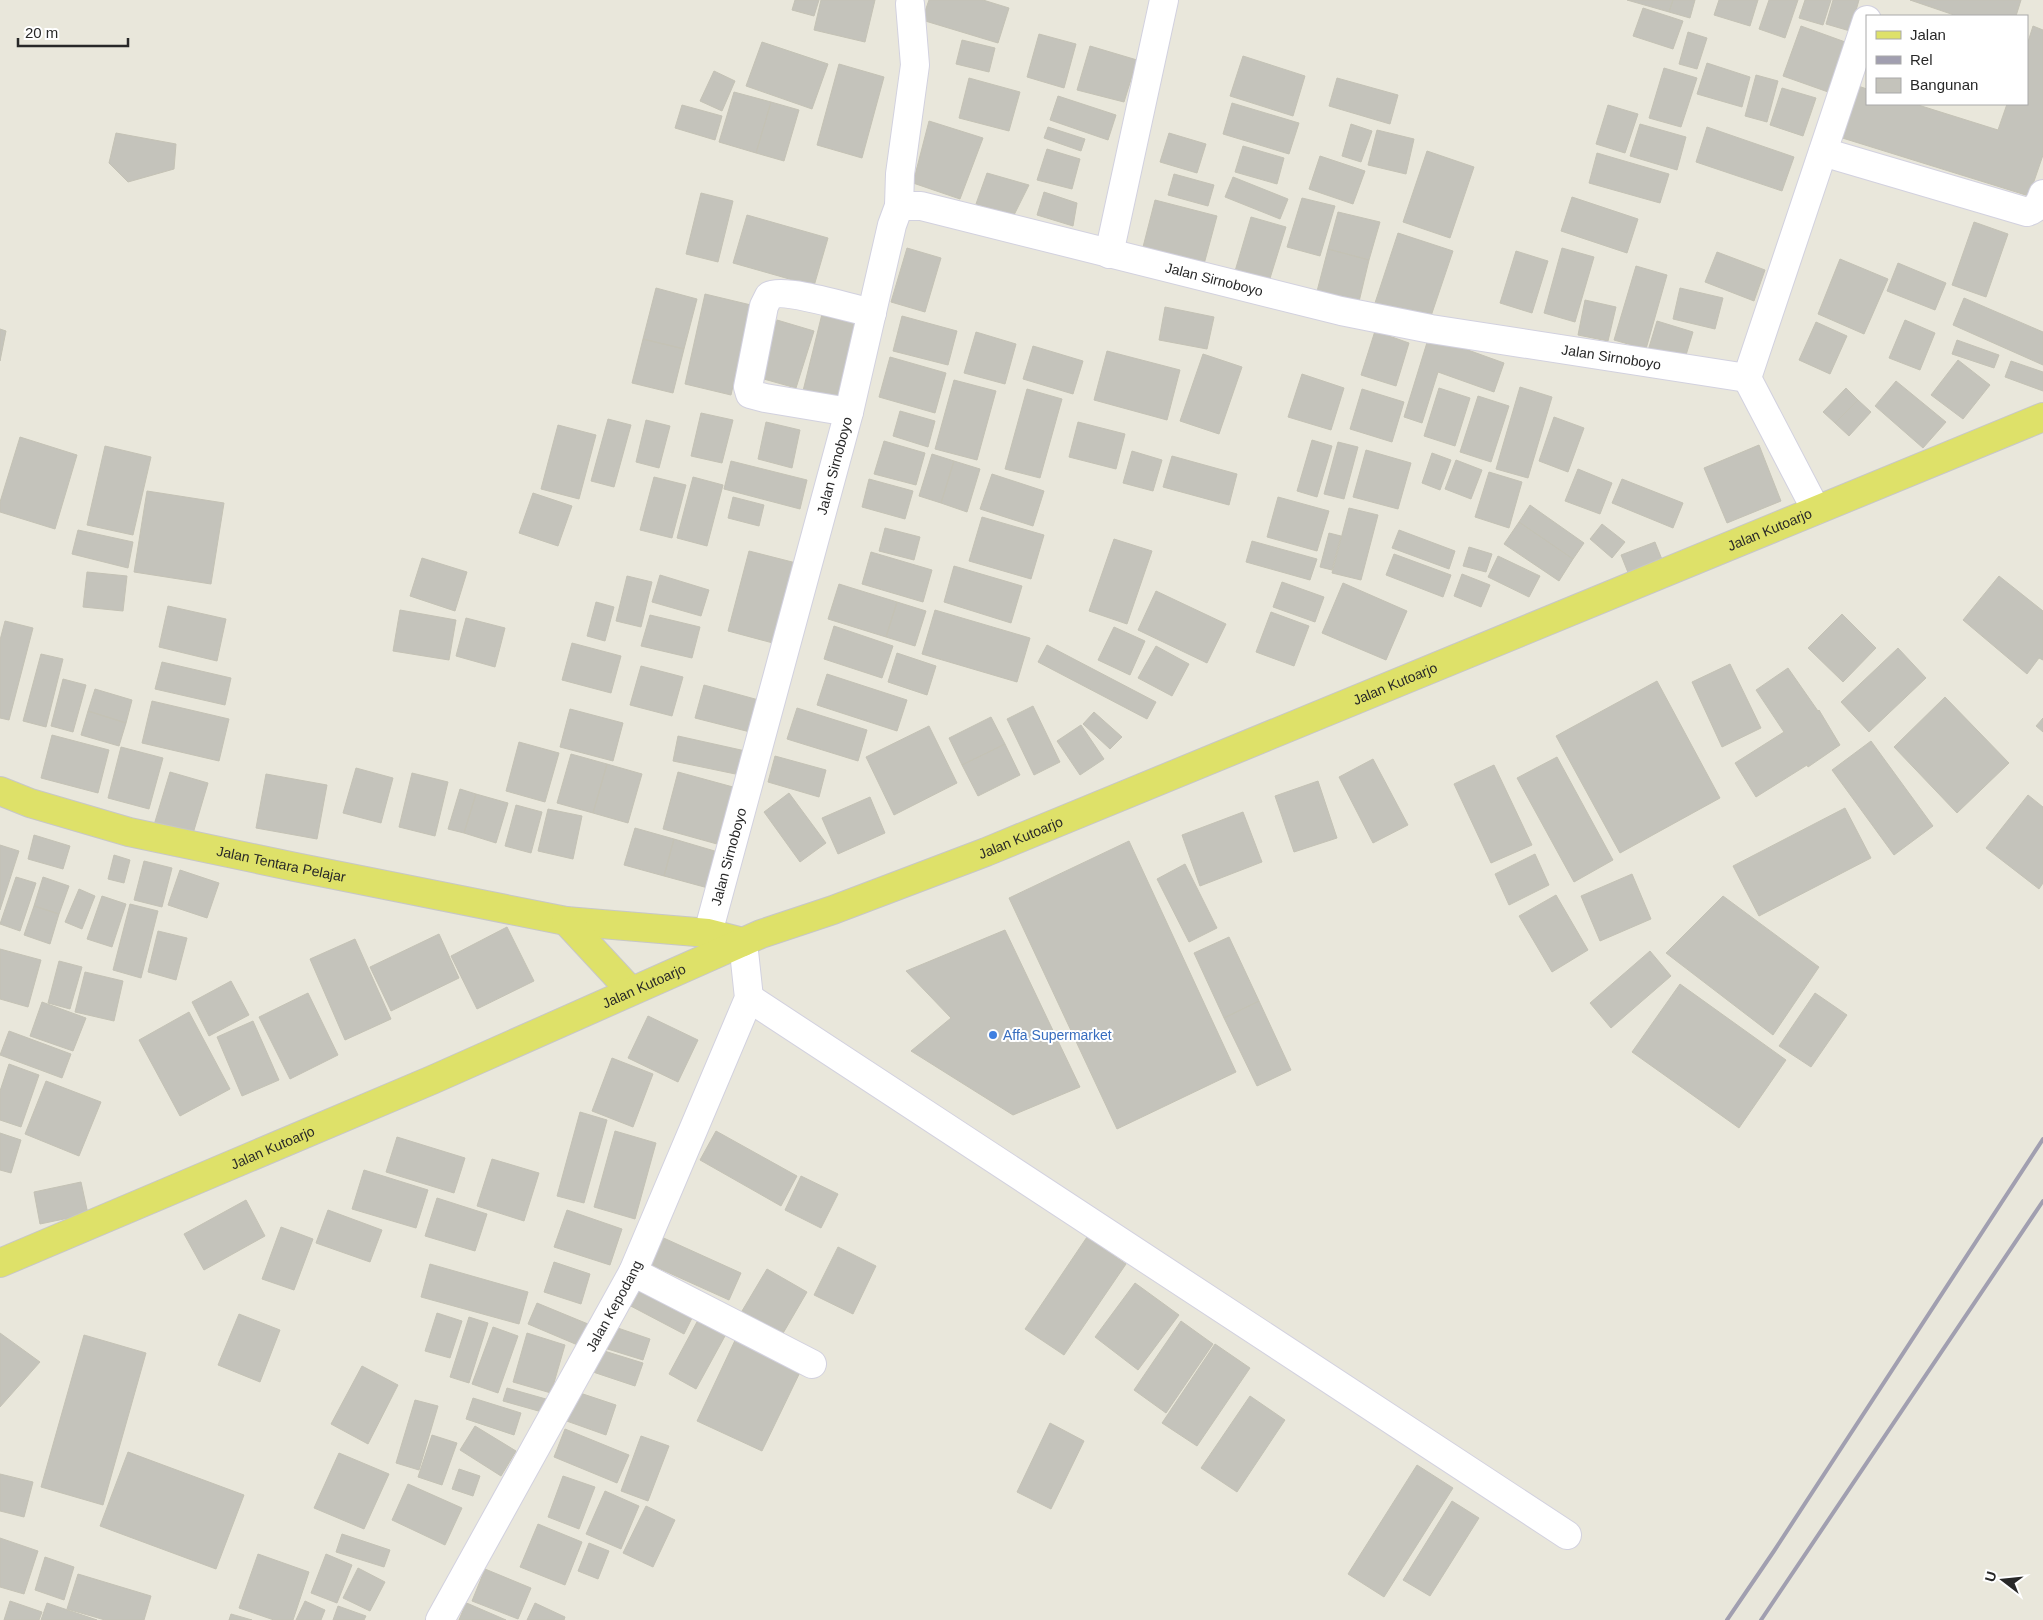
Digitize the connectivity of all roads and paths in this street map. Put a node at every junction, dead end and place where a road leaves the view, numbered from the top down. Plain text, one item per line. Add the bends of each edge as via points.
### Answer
1 (1164, 0) edge
2 (1874, 0) edge
3 (910, 4) dead end
4 (1868, 15) edge
5 (1866, 23) edge
6 (1823, 152) junction
7 (2043, 194) edge
8 (898, 206) junction
9 (1109, 254) junction
10 (872, 313) junction
11 (1747, 378) junction
12 (850, 412) junction
13 (2043, 417) edge
14 (1816, 510) junction
15 (0, 791) edge
16 (566, 921) junction
17 (708, 933) junction
18 (742, 942) junction
19 (748, 987) junction
20 (631, 991) junction
21 (0, 1263) edge
22 (633, 1272) junction
23 (812, 1364) dead end
24 (1567, 1535) dead end
25 (440, 1620) edge

1 - 9 street
2 - 4 street
3 - 8 street via 915,64
5 - 6 street
6 - 7 street via 2027,212 2039,205
6 - 11 street
8 - 9 street, Jalan Sirnoboyo via 921,206
8 - 10 street, Jalan Sirnoboyo
9 - 11 street, Jalan Sirnoboyo via 1341,311
10 - 12 street, Jalan Sirnoboyo
10 - 12 street via 780,293 769,296 764,306 748,387 750,394
11 - 14 street
12 - 17 street, Jalan Sirnoboyo
13 - 14 main road, Jalan Kutoarjo
14 - 18 main road, Jalan Kutoarjo via 986,852
15 - 16 main road, Jalan Tentara Pelajar via 130,832
16 - 17 main road, Jalan Tentara Pelajar
16 - 20 main road
17 - 18 main road, Jalan Tentara Pelajar
18 - 19 street
18 - 20 main road, Jalan Kutoarjo
19 - 22 street, Jalan Kepodang
19 - 24 street
20 - 21 main road, Jalan Kutoarjo via 432,1080
22 - 23 street
22 - 25 street, Jalan Kepodang

